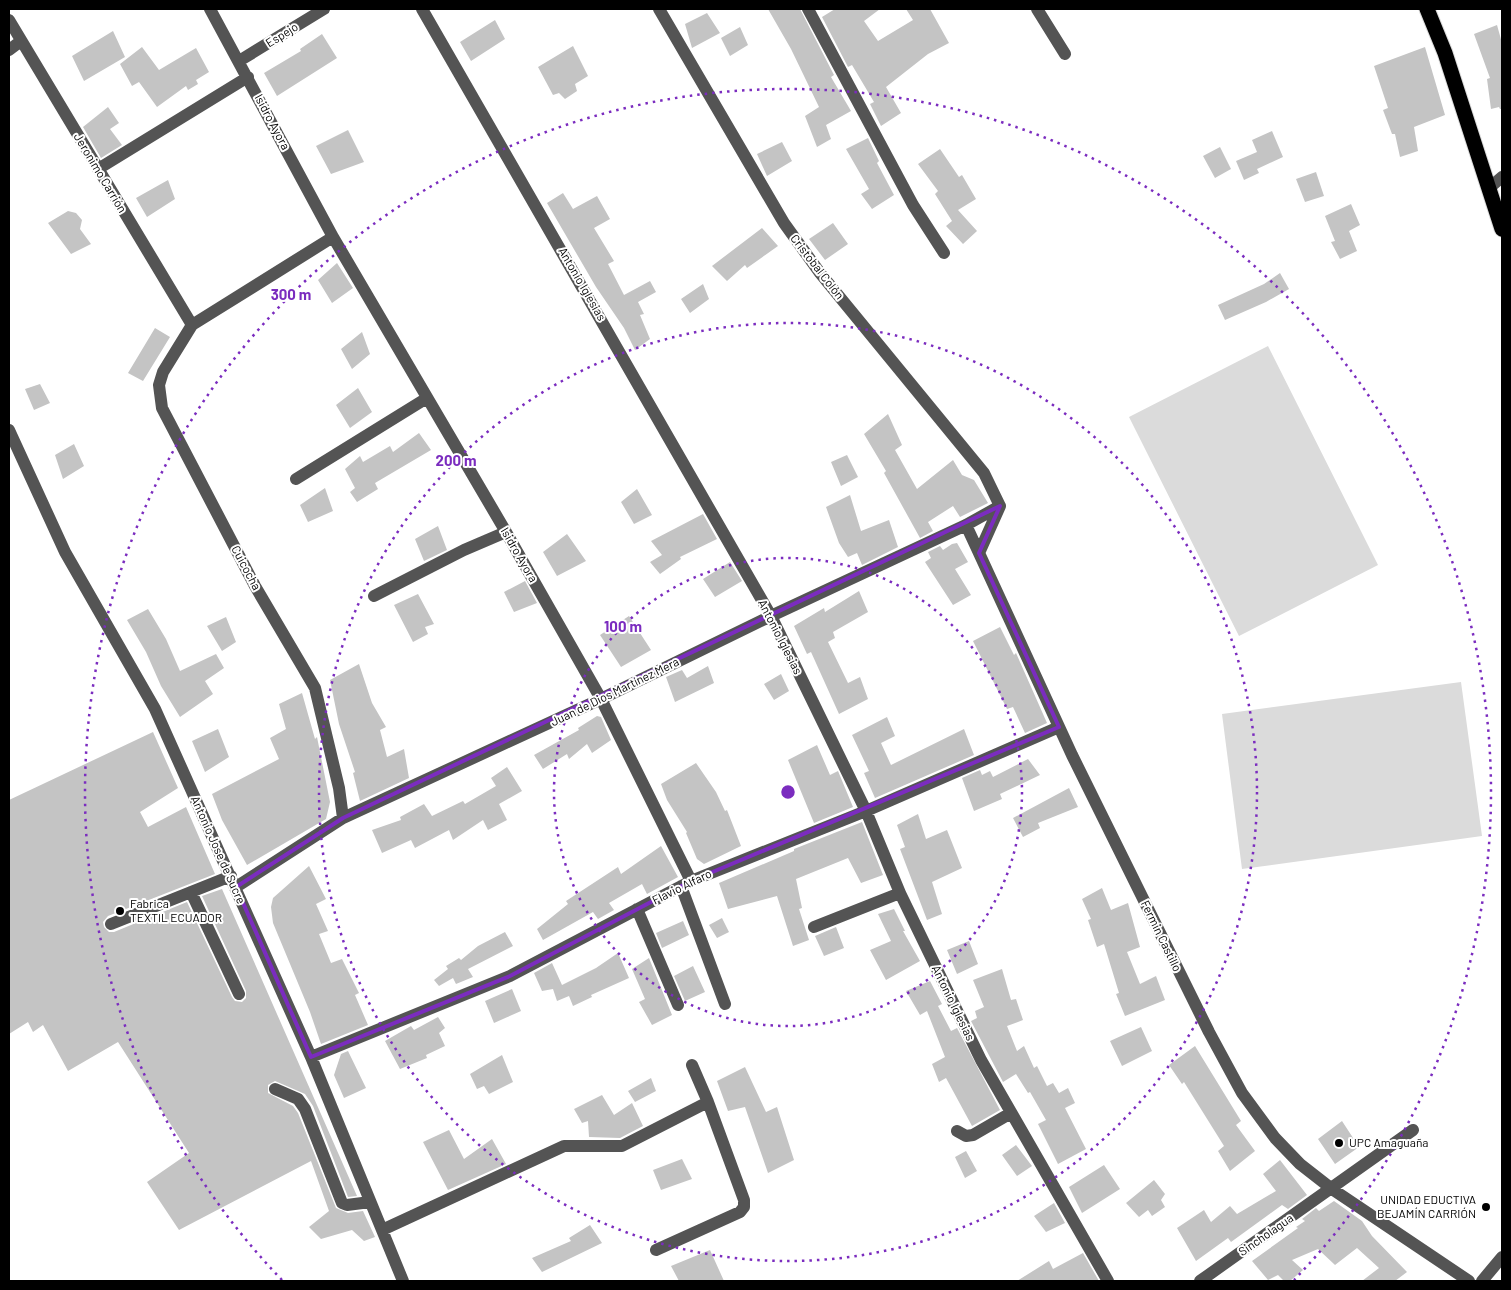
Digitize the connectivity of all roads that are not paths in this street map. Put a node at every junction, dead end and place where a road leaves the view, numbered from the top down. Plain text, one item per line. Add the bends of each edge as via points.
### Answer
1 (210, 9) edge
2 (324, 9) edge
3 (422, 9) edge
4 (660, 9) edge
5 (808, 9) edge
6 (1037, 9) edge
7 (1427, 9) edge
8 (9, 20) edge
9 (21, 41) junction
10 (9, 50) edge
11 (1065, 54) dead end
12 (239, 61) junction
13 (248, 77) junction
14 (98, 169) junction
15 (1502, 177) edge
16 (1488, 189) junction
17 (1502, 229) edge
18 (333, 237) junction
19 (944, 253) dead end
20 (192, 325) junction
21 (428, 398) junction
22 (9, 430) edge
23 (296, 479) dead end
24 (1000, 506) junction
25 (966, 525) junction
26 (506, 532) junction
27 (980, 553) junction
28 (374, 596) dead end
29 (771, 616) junction
30 (601, 699) junction
31 (1059, 727) junction
32 (866, 811) junction
33 (343, 818) junction
34 (233, 882) junction
35 (686, 883) junction
36 (191, 892) junction
37 (900, 892) junction
38 (637, 909) junction
39 (111, 924) dead end
40 (814, 927) dead end
41 (238, 994) dead end
42 (725, 1004) dead end
43 (678, 1005) dead end
44 (311, 1057) junction
45 (692, 1066) dead end
46 (275, 1089) dead end
47 (708, 1102) junction
48 (1011, 1113) junction
49 (1413, 1130) dead end
50 (957, 1131) dead end
51 (1332, 1189) junction
52 (370, 1202) junction
53 (382, 1230) junction
54 (656, 1250) dead end
55 (1502, 1257) edge
56 (403, 1281) edge
57 (1108, 1281) edge
58 (1200, 1281) edge
59 (1469, 1281) edge
60 (1482, 1281) edge

1 - 12 street, Isidro Ayora
2 - 12 street, Espejo
3 - 29 street, Antonio Iglesias
4 - 24 street, Cristobal Colón via 784,223 820,273 984,473
5 - 19 street via 913,205
6 - 11 street
7 - 16 highway via 1446,53
8 - 9 street, Jeronimo Carrión
9 - 10 street
9 - 14 street, Jeronimo Carrión
12 - 13 street, Isidro Ayora
13 - 14 street
13 - 18 street, Isidro Ayora
14 - 20 street, Jeronimo Carrión
15 - 16 street
16 - 17 highway
18 - 20 street
18 - 21 street, Isidro Ayora
20 - 33 street, Cuicocha via 163,372 159,385 162,408 255,586 315,688
21 - 23 street
21 - 26 street, Isidro Ayora
22 - 34 street, Antonio Jose de Sucre via 65,552 155,710
24 - 25 street, Juan de Dios Martínez Mera
24 - 27 street
25 - 27 street, Fermin Castillo
25 - 29 street, Juan de Dios Martínez Mera
26 - 28 street
26 - 30 street, Isidro Ayora
27 - 31 street, Fermin Castillo
29 - 30 street, Juan de Dios Martínez Mera
29 - 32 street, Antonio Iglesias
30 - 33 street, Juan de Dios Martínez Mera
30 - 35 street, Isidro Ayora
31 - 32 street, Flavio Alfaro
31 - 51 street, Fermin Castillo via 1242,1093 1275,1138 1300,1164
32 - 35 street, Flavio Alfaro
32 - 37 street, Antonio Iglesias
33 - 34 street, Juan de Dios Martínez Mera
34 - 36 street, Juan de Dios Martínez Mera
34 - 44 street, Antonio Jose de Sucre
35 - 38 street, Flavio Alfaro
35 - 42 street, Isidro Ayora
36 - 39 street, Juan de Dios Martínez Mera
36 - 41 street
37 - 40 street
37 - 48 street, Antonio Iglesias via 981,1060
38 - 43 street
38 - 44 street, Flavio Alfaro via 510,976
44 - 52 street, Antonio Jose de Sucre
45 - 47 street
46 - 52 street via 298,1099 305,1110 342,1203 347,1206
47 - 53 street via 622,1146 564,1146
47 - 54 street via 744,1207 740,1212
48 - 50 street via 973,1135 966,1136
48 - 57 street, Antonio Iglesias
49 - 51 street, Sincholagua
51 - 58 street, Sincholagua
51 - 59 street, Fermin Castillo
52 - 53 street, Antonio Jose de Sucre
53 - 56 street, Antonio Jose de Sucre
55 - 60 street

